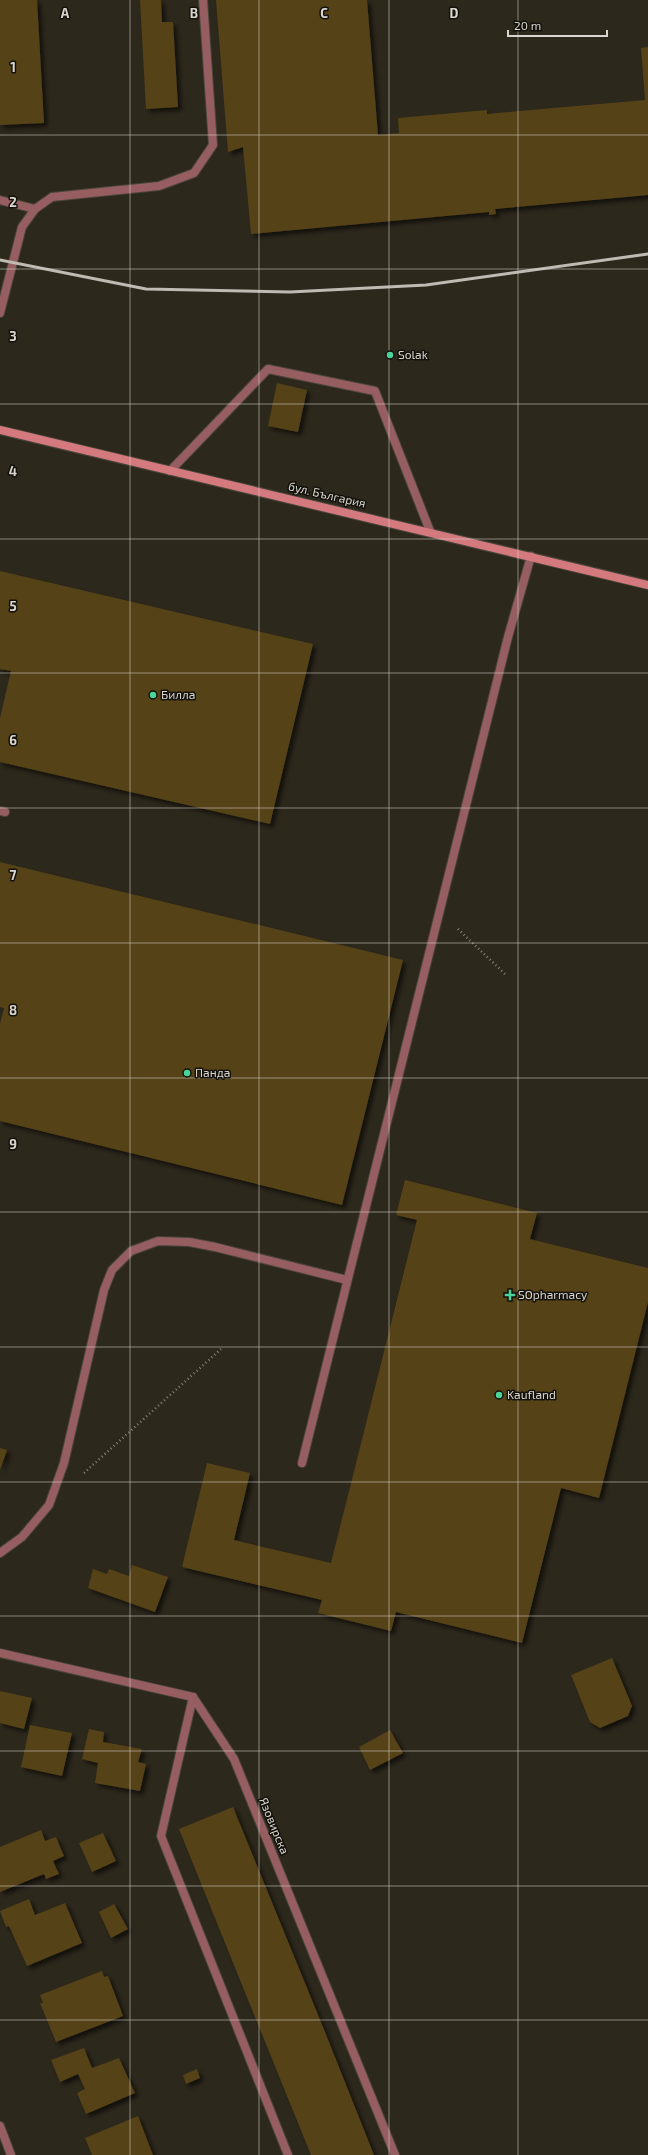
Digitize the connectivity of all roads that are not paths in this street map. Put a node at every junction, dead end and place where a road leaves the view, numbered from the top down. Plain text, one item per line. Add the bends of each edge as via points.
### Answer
1 (203, 0) edge
2 (0, 200) edge
3 (35, 209) junction
4 (0, 313) edge
5 (0, 430) edge
6 (170, 471) junction
7 (430, 531) junction
8 (531, 556) junction
9 (648, 584) edge
10 (348, 1280) junction
11 (302, 1463) dead end
12 (0, 1553) edge
13 (0, 1653) edge
14 (193, 1698) junction
15 (0, 2126) edge
16 (12, 2155) edge
17 (288, 2155) edge
18 (395, 2155) edge

1 - 3 street via 213,145 194,173 159,186 52,197
2 - 3 street
3 - 4 street via 22,227
5 - 6 street, бул. България
6 - 7 street, бул. България
6 - 7 street via 268,369 375,392
7 - 8 street, бул. България
8 - 9 street, бул. България
8 - 10 street via 508,637
10 - 11 street
10 - 12 street via 189,1242 158,1241 131,1250 112,1270 104,1290 64,1463 49,1504 22,1536
13 - 14 street
14 - 17 street via 161,1836
14 - 18 street, Язовирска via 234,1759
15 - 16 street

